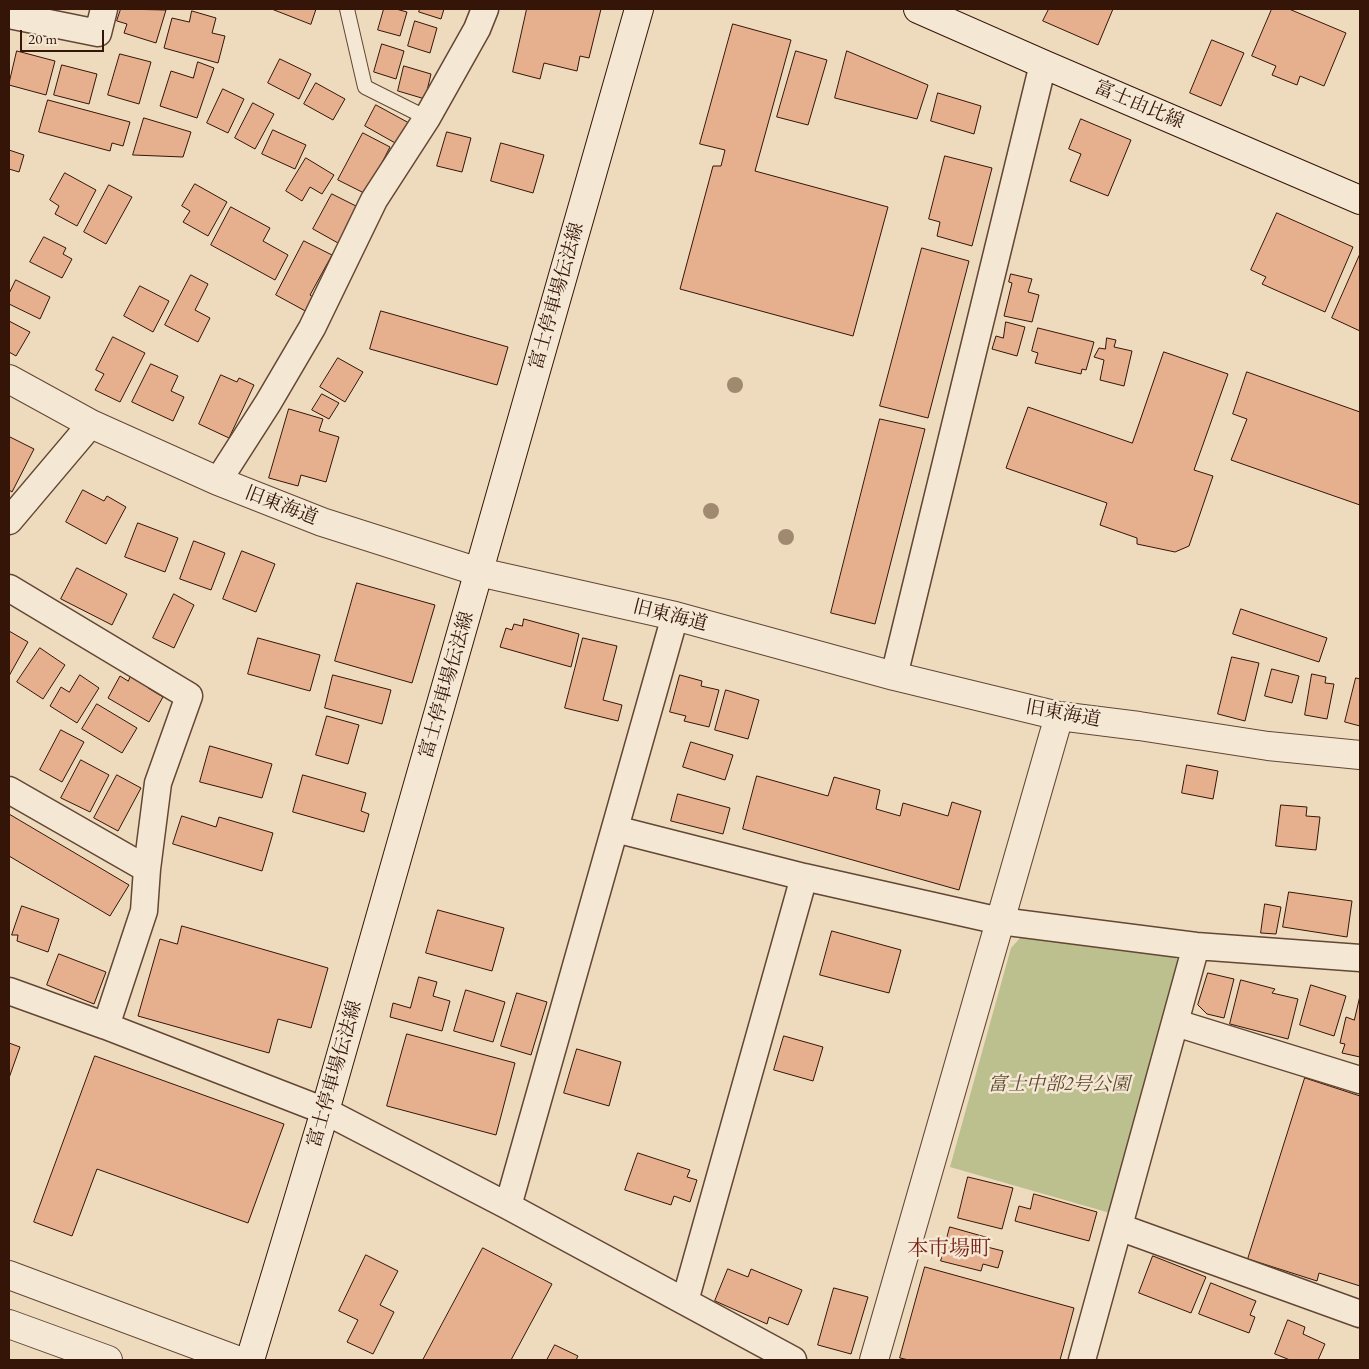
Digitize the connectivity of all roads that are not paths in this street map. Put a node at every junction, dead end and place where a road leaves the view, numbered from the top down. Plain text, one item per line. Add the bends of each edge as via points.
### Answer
1 (104, 9) edge
2 (347, 9) edge
3 (485, 9) edge
4 (639, 9) edge
5 (918, 9) edge
6 (9, 15) edge
7 (1043, 64) junction
8 (427, 118) junction
9 (1360, 200) edge
10 (9, 379) edge
11 (91, 424) junction
12 (218, 481) junction
13 (9, 521) edge
14 (479, 572) junction
15 (9, 588) edge
16 (675, 616) junction
17 (894, 676) junction
18 (1059, 716) junction
19 (1360, 755) edge
20 (9, 790) edge
21 (616, 829) junction
22 (147, 869) junction
23 (804, 877) junction
24 (1000, 921) junction
25 (1196, 946) junction
26 (1360, 958) edge
27 (9, 992) edge
28 (1176, 1023) junction
29 (106, 1026) junction
30 (1360, 1080) edge
31 (325, 1111) junction
32 (508, 1206) junction
33 (1119, 1227) junction
34 (9, 1275) edge
35 (685, 1301) junction
36 (1360, 1314) edge
37 (9, 1324) edge
38 (108, 1360) edge
39 (237, 1360) edge
40 (250, 1360) edge
41 (792, 1360) edge
42 (874, 1360) edge
43 (1082, 1360) edge

1 - 6 street via 98,33
2 - 8 lane via 365,87
3 - 8 street
4 - 14 street, 富士停車場伝法線
5 - 7 street, 富士由比線
7 - 9 street, 富士由比線
7 - 17 street
8 - 12 street via 374,200 312,328
10 - 11 street, 旧東海道
11 - 12 street, 旧東海道
11 - 13 street
12 - 14 street, 旧東海道 via 322,522
14 - 16 street, 旧東海道
14 - 31 street, 富士停車場伝法線
15 - 22 street via 190,696 158,782
16 - 17 street, 旧東海道
16 - 21 street
17 - 18 street, 旧東海道
18 - 19 street, 旧東海道 via 1268,746
18 - 24 street
20 - 22 street
21 - 23 street
21 - 32 street
22 - 29 street via 144,911
23 - 24 street
23 - 35 street
24 - 25 street
24 - 42 street
25 - 26 street
25 - 28 street
27 - 29 street
28 - 30 street
28 - 33 street
29 - 31 street
31 - 32 street
31 - 40 street, 富士停車場伝法線
32 - 35 street
33 - 36 street
33 - 43 street
34 - 39 street
35 - 41 street
37 - 38 street

